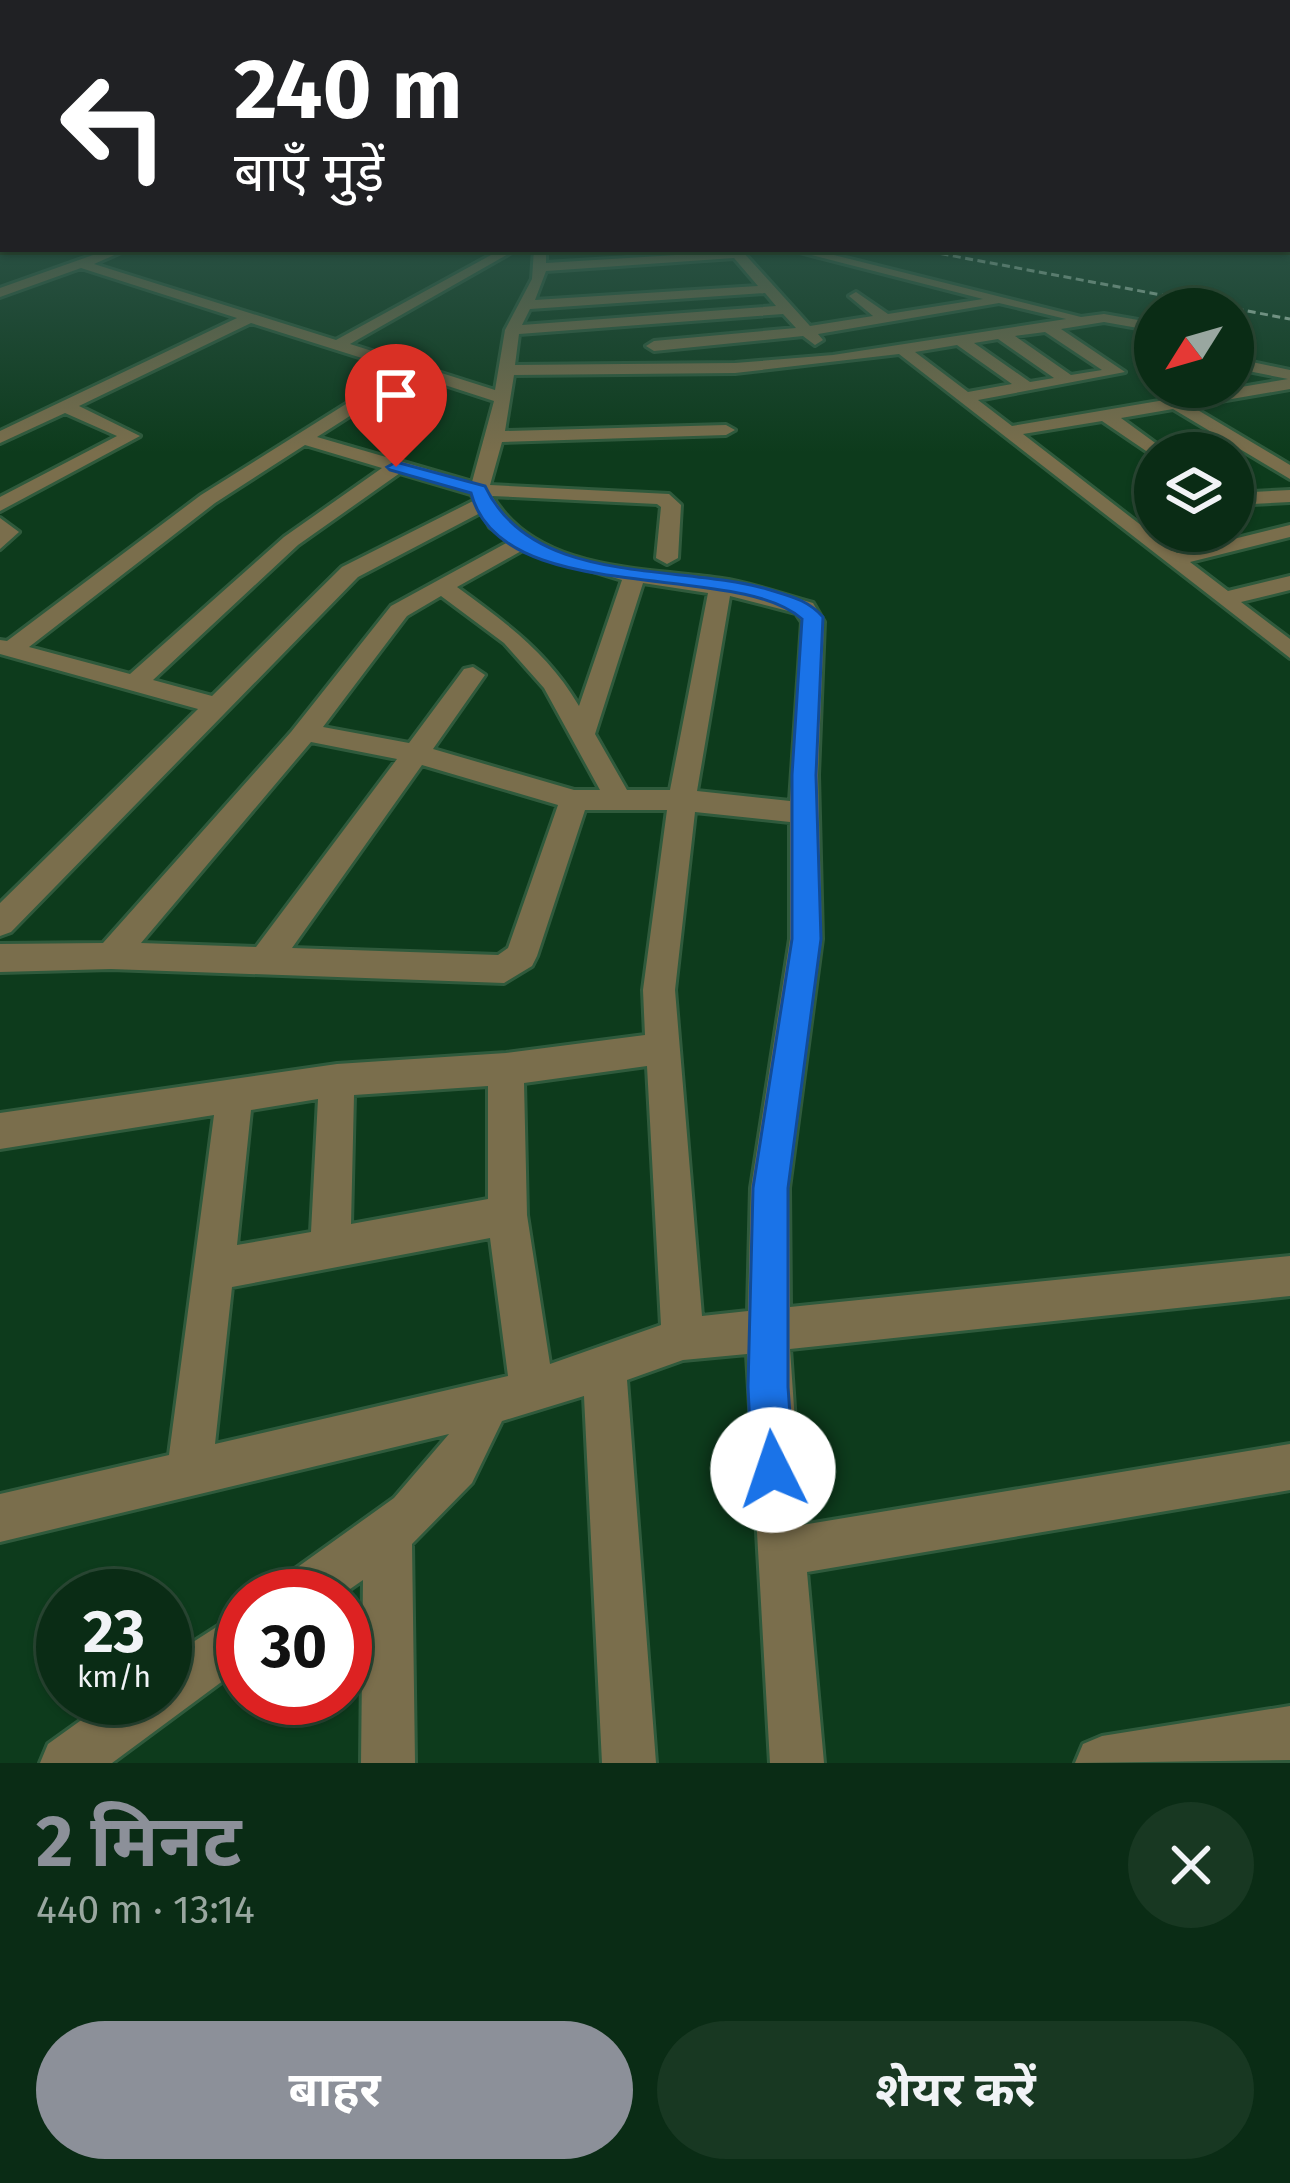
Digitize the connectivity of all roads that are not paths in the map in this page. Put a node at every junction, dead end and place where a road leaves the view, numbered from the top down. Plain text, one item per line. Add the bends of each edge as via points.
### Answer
1 (162, 288) edge
2 (439, 288) edge
3 (532, 288) edge
4 (959, 288) edge
5 (770, 289) joint
6 (910, 292) dead end
7 (856, 296) dead end
8 (633, 297) junction
9 (1008, 300) junction
10 (527, 305) junction
11 (789, 309) junction
12 (939, 311) junction
13 (254, 316) junction
14 (885, 319) junction
15 (640, 321) junction
16 (1088, 321) junction
17 (1134, 322) edge
18 (1048, 327) junction
19 (512, 330) junction
20 (807, 331) junction
21 (1001, 334) junction
22 (1134, 339) edge
23 (959, 340) junction
24 (338, 344) junction
25 (654, 346) junction
26 (902, 349) junction
27 (833, 360) junction
28 (413, 369) junction
29 (1254, 369) edge
30 (507, 370) junction
31 (671, 370) junction
32 (1290, 379) edge
33 (1068, 380) junction
34 (1025, 386) junction
35 (1254, 388) edge
36 (1267, 388) junction
37 (1290, 394) edge
38 (968, 397) junction
39 (503, 398) junction
40 (66, 407) junction
41 (1142, 408) edge
42 (1182, 408) edge
43 (1104, 414) junction
44 (725, 430) dead end
45 (1011, 431) junction
46 (1222, 432) edge
47 (1134, 435) edge
48 (495, 437) junction
49 (0, 438) edge
50 (303, 439) junction
51 (1290, 442) edge
52 (1254, 451) joint
53 (396, 467) junction
54 (1290, 473) edge
55 (1254, 495) edge
56 (1290, 496) edge
57 (481, 497) junction
58 (0, 506) edge
59 (1134, 523) edge
60 (0, 524) edge
61 (1127, 525) junction
62 (1290, 531) edge
63 (0, 543) edge
64 (521, 543) junction
65 (667, 558) dead end
66 (1174, 560) junction
67 (635, 574) junction
68 (722, 584) junction
69 (1289, 584) edge
70 (440, 585) junction
71 (1224, 599) junction
72 (5, 648) edge
73 (1290, 651) edge
74 (473, 675) dead end
75 (136, 681) junction
76 (216, 705) junction
77 (305, 732) junction
78 (583, 733) junction
79 (414, 753) junction
80 (574, 800) junction
81 (682, 800) junction
82 (621, 803) junction
83 (805, 813) junction
84 (0, 923) edge
85 (111, 956) junction
86 (0, 958) edge
87 (264, 962) junction
88 (659, 1049) junction
89 (506, 1070) junction
90 (337, 1080) junction
91 (235, 1096) junction
92 (0, 1131) edge
93 (507, 1214) junction
94 (330, 1251) junction
95 (213, 1270) junction
96 (1290, 1276) edge
97 (768, 1326) junction
98 (682, 1339) junction
99 (604, 1367) junction
100 (510, 1397) junction
101 (1290, 1467) edge
102 (189, 1474) junction
103 (0, 1518) edge
104 (388, 1532) junction
105 (779, 1553) junction
106 (336, 1569) edge
107 (1290, 1733) edge
108 (109, 1746) edge
109 (67, 1763) edge
110 (388, 1763) edge
111 (628, 1763) edge
112 (797, 1763) edge
113 (1102, 1763) edge

1 - 13 street
2 - 24 street
3 - 10 street
4 - 9 street
5 - 8 street
5 - 11 street
6 - 12 street
7 - 14 street
8 - 10 street
8 - 15 street
9 - 12 street
9 - 16 street
10 - 19 street
11 - 15 street
11 - 20 street
12 - 14 street
13 - 24 street
13 - 40 street
14 - 20 street
15 - 19 street
15 - 25 street
16 - 17 street
16 - 18 street
16 - 22 street
18 - 21 street
18 - 33 street via 1117,370
19 - 30 street
20 - 25 street
20 - 27 street
21 - 23 street
21 - 33 street
23 - 26 street
23 - 34 street
24 - 28 street
25 - 31 street
26 - 27 street
26 - 38 street
27 - 31 street
28 - 39 street
28 - 50 street
29 - 32 street
30 - 31 street
30 - 39 street
32 - 36 street
33 - 34 street
34 - 38 street
35 - 36 street
36 - 37 street
38 - 45 street
39 - 48 street
40 - 49 street
40 - 58 street via 131,436
41 - 43 street
42 - 46 street
43 - 45 street
43 - 47 street
44 - 48 street
45 - 61 street
48 - 57 street
50 - 53 street
50 - 72 street
51 - 52 street
52 - 54 street
53 - 57 street
53 - 75 street via 291,541
55 - 56 street
57 - 64 street
57 - 65 street via 662,499 671,505
57 - 76 street via 350,572
59 - 61 street
60 - 63 street via 9,532
61 - 66 street
62 - 66 street
64 - 67 street via 581,566
64 - 70 street
66 - 71 street
67 - 68 street
67 - 78 street
68 - 81 street
68 - 83 street via 798,604 813,617
69 - 71 street
70 - 77 street via 399,611
70 - 78 street via 512,638 554,684
71 - 73 street
72 - 75 street
74 - 79 street
75 - 76 street
76 - 84 street
77 - 79 street
77 - 85 street
78 - 82 street
79 - 80 street
79 - 87 street
80 - 82 street
80 - 87 street via 515,964
81 - 82 street
81 - 83 street
81 - 88 street via 658,990
83 - 97 street via 806,939 770,1188
85 - 86 street
85 - 87 street
88 - 89 street
88 - 98 street
89 - 90 street
89 - 93 street
90 - 91 street
90 - 94 street
91 - 92 street
91 - 95 street
93 - 94 street
93 - 100 street
94 - 95 street
95 - 102 street
96 - 97 street
97 - 98 street
97 - 105 street
98 - 99 street
99 - 100 street
99 - 111 street
100 - 102 street
100 - 104 street via 455,1473
101 - 105 street
102 - 103 street
104 - 106 street
104 - 110 street
105 - 112 street
107 - 113 street
108 - 109 street

